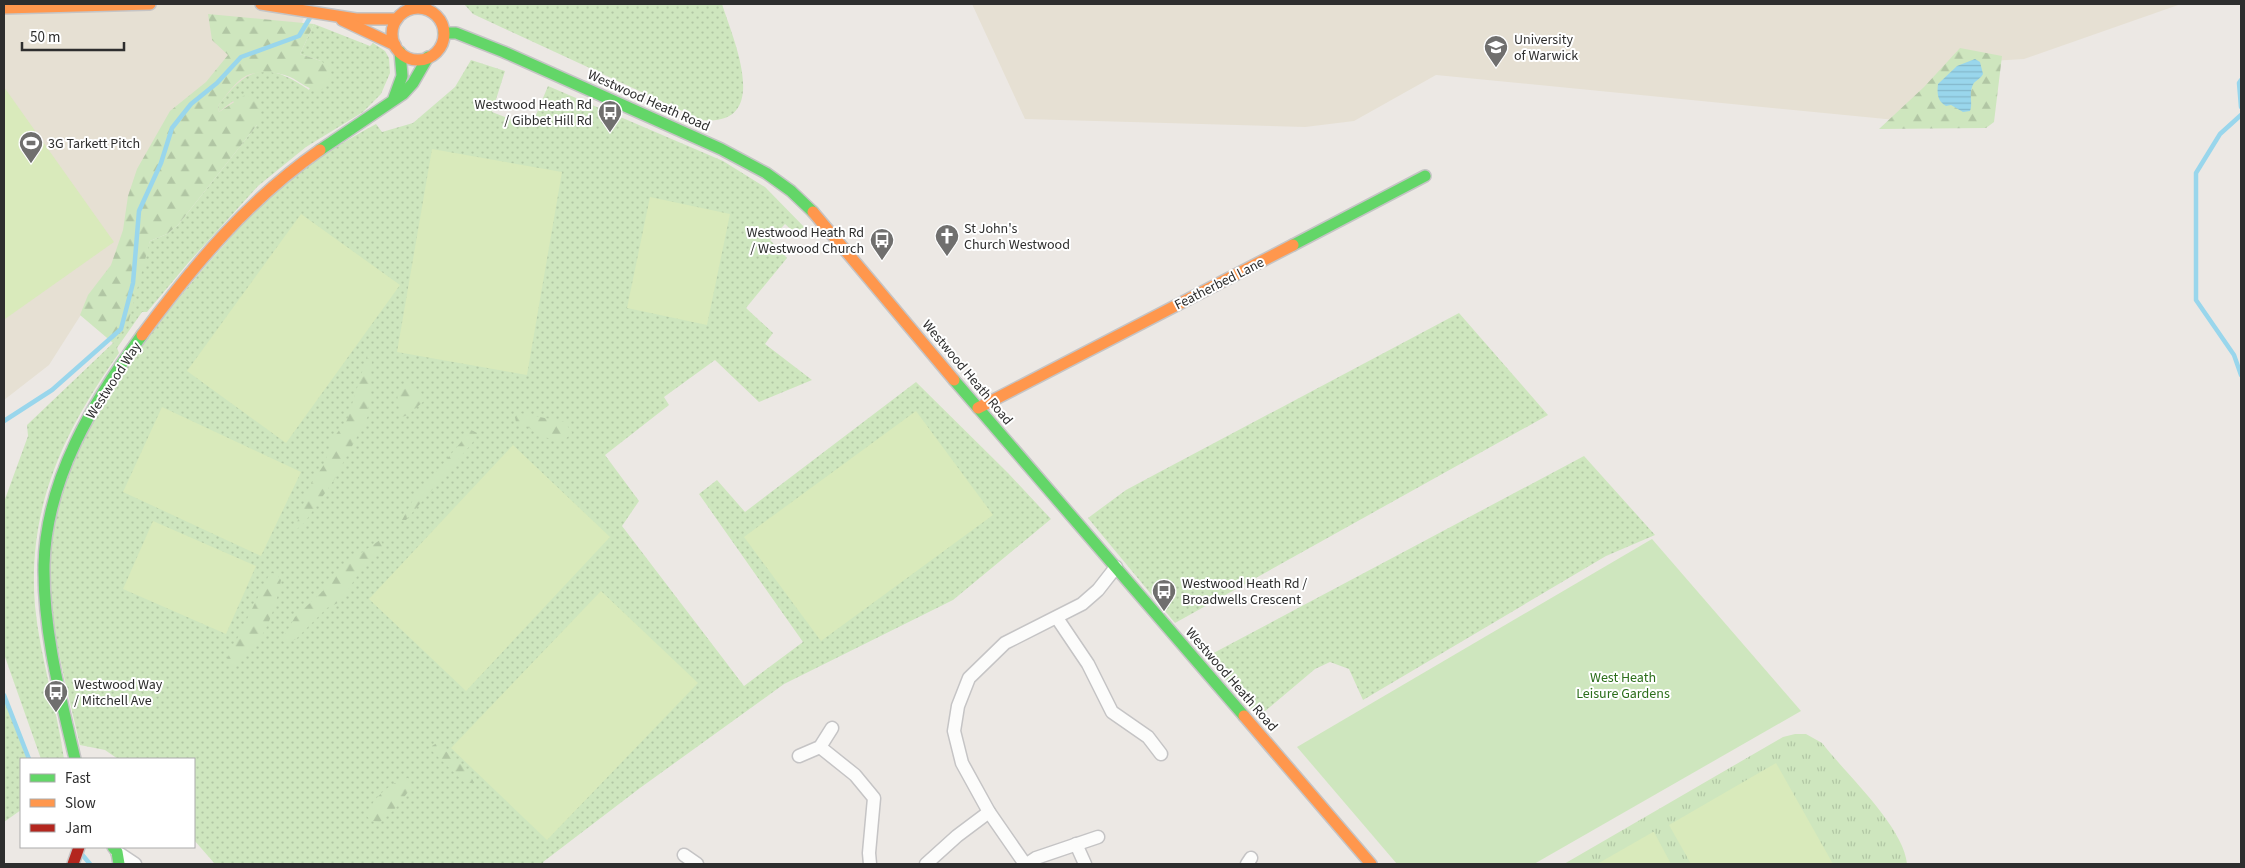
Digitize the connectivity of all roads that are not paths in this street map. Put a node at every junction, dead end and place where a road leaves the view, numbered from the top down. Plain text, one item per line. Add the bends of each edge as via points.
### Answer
1 (150, 4) edge
2 (260, 4) edge
3 (408, 7) edge
4 (4, 8) edge
5 (431, 8) edge
6 (330, 15) junction
7 (397, 19) junction
8 (444, 33) junction
9 (397, 49) junction
10 (428, 57) junction
11 (391, 102) junction
12 (1425, 176) dead end
13 (978, 408) junction
14 (1116, 567) junction
15 (1057, 618) junction
16 (832, 728) dead end
17 (820, 747) junction
18 (1161, 754) dead end
19 (799, 756) dead end
20 (75, 758) edge
21 (989, 812) junction
22 (1098, 837) dead end
23 (1076, 844) junction
24 (116, 854) edge
25 (684, 855) dead end
26 (135, 864) edge
27 (697, 864) edge
28 (870, 864) edge
29 (926, 864) edge
30 (1026, 864) edge
31 (1085, 864) edge
32 (1371, 864) edge

1 - 4 street
2 - 6 street
3 - 5 street
3 - 7 street
5 - 8 street
6 - 7 street
6 - 9 street
7 - 9 street via 393,27
8 - 10 street via 439,49
8 - 13 street, Westwood Heath Road via 456,33 504,52 721,149 791,191 823,222
9 - 10 street via 414,60
9 - 11 street via 404,66 403,77
10 - 11 street, Westwood Way via 413,83
11 - 20 street, Westwood Way via 297,165 222,235 146,329 101,395 72,447 53,502 47,534 44,594 53,662
12 - 13 street, Featherbed Lane via 1010,386
13 - 14 street, Westwood Heath Road
14 - 15 street via 1082,604
14 - 32 street, Westwood Heath Road
15 - 18 street via 1088,664 1112,712 1148,737
15 - 21 street via 1004,643 969,678 958,706 954,731 962,763
16 - 17 street
17 - 19 street
17 - 28 street via 855,775 874,798
21 - 29 street
21 - 30 street
22 - 23 street
23 - 30 street
23 - 31 street
24 - 26 street
25 - 27 street

